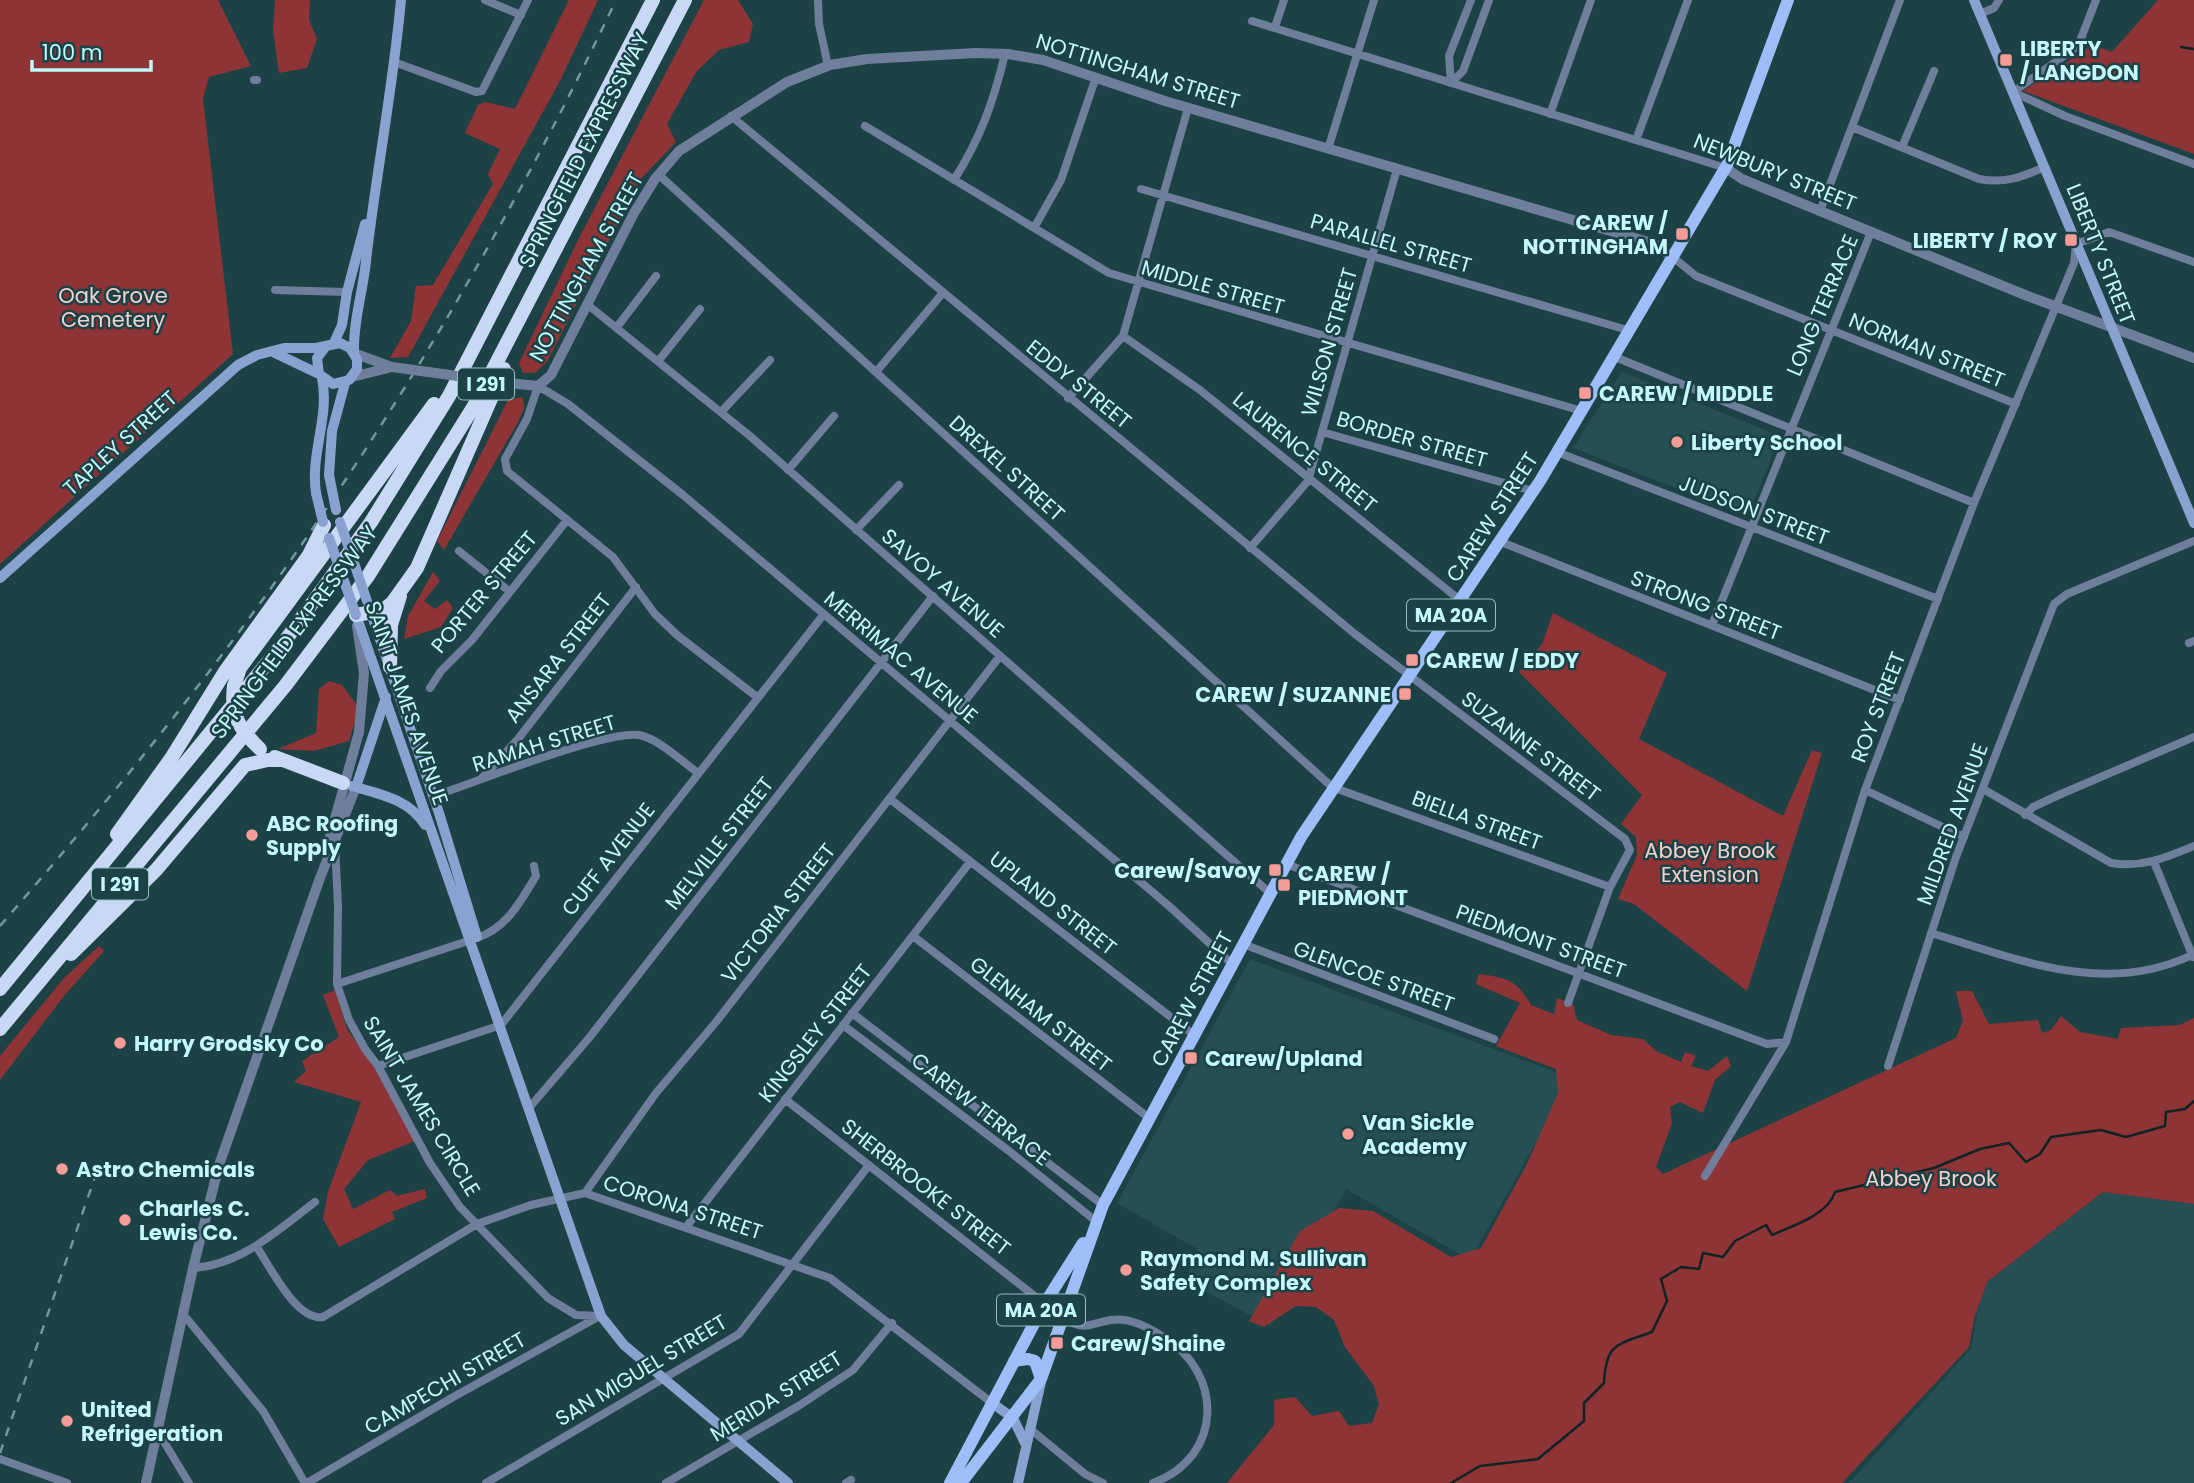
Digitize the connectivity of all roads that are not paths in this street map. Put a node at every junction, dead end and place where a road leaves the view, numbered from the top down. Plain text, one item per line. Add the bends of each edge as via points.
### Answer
1 (401, 0) edge
2 (485, 0) edge
3 (528, 0) edge
4 (653, 0) edge
5 (685, 0) edge
6 (818, 0) edge
7 (1284, 0) edge
8 (1374, 0) edge
9 (1471, 0) edge
10 (1488, 0) edge
11 (1591, 0) edge
12 (1688, 0) edge
13 (1788, 0) edge
14 (1899, 0) edge
15 (1974, 0) edge
16 (1999, 0) edge
17 (2096, 0) edge
18 (1980, 14) junction
19 (521, 15) junction
20 (1252, 21) dead end
21 (1275, 27) junction
22 (1355, 53) junction
23 (1005, 54) junction
24 (394, 62) junction
25 (828, 66) junction
26 (1934, 71) dead end
27 (1096, 77) junction
28 (1451, 83) junction
29 (2013, 92) junction
30 (1188, 108) junction
31 (1550, 114) junction
32 (731, 116) junction
33 (865, 126) dead end
34 (1852, 127) junction
35 (1636, 140) junction
36 (1902, 147) junction
37 (1328, 149) junction
38 (2194, 164) edge
39 (2045, 167) junction
40 (1726, 168) junction
41 (1397, 169) junction
42 (659, 175) junction
43 (954, 180) junction
44 (1141, 190) dead end
45 (1163, 194) junction
46 (372, 198) junction
47 (1820, 211) junction
48 (1034, 228) junction
49 (1871, 232) junction
50 (2076, 244) junction
51 (1372, 255) junction
52 (1674, 258) junction
53 (2194, 262) edge
54 (656, 276) dead end
55 (1136, 282) junction
56 (275, 289) dead end
57 (347, 292) junction
58 (942, 294) junction
59 (588, 305) junction
60 (2056, 306) junction
61 (700, 309) dead end
62 (525, 310) junction
63 (617, 327) junction
64 (2110, 327) junction
65 (1831, 329) junction
66 (1631, 331) junction
67 (480, 336) junction
68 (1123, 336) junction
69 (330, 344) junction
70 (1346, 344) junction
71 (275, 353) junction
72 (355, 353) junction
73 (1615, 357) junction
74 (2194, 358) edge
75 (659, 360) junction
76 (770, 360) dead end
77 (393, 368) junction
78 (876, 372) junction
79 (320, 376) junction
80 (349, 380) junction
81 (538, 386) junction
82 (1068, 398) junction
83 (2016, 404) junction
84 (1582, 411) junction
85 (721, 412) junction
86 (834, 416) dead end
87 (1790, 429) junction
88 (1322, 432) junction
89 (1557, 452) junction
90 (788, 470) junction
91 (1309, 479) junction
92 (899, 485) dead end
93 (1533, 491) junction
94 (1974, 503) junction
95 (567, 520) junction
96 (2194, 523) edge
97 (325, 528) junction
98 (1751, 528) junction
99 (856, 530) junction
100 (2194, 541) edge
101 (1500, 542) junction
102 (1250, 548) junction
103 (459, 551) dead end
104 (0, 578) edge
105 (636, 587) junction
106 (510, 592) junction
107 (400, 596) junction
108 (933, 596) junction
109 (1938, 599) junction
110 (1461, 601) junction
111 (370, 607) junction
112 (824, 614) junction
113 (356, 615) junction
114 (1712, 625) junction
115 (1000, 656) junction
116 (881, 662) junction
117 (390, 667) junction
118 (1409, 674) junction
119 (430, 688) dead end
120 (757, 697) junction
121 (386, 698) junction
122 (1899, 700) junction
123 (949, 721) junction
124 (2194, 737) edge
125 (283, 761) junction
126 (697, 772) junction
127 (480, 781) junction
128 (349, 785) junction
129 (1332, 787) junction
130 (1983, 789) junction
131 (1865, 790) junction
132 (434, 796) junction
133 (890, 799) junction
134 (2025, 815) junction
135 (1964, 837) junction
136 (335, 842) junction
137 (438, 846) junction
138 (2194, 846) edge
139 (970, 862) junction
140 (2154, 863) junction
141 (1286, 864) junction
142 (534, 866) dead end
143 (320, 878) junction
144 (82, 887) junction
145 (1610, 887) junction
146 (1270, 893) junction
147 (1931, 933) junction
148 (913, 936) junction
149 (474, 939) junction
150 (1242, 944) junction
151 (2193, 957) edge
152 (1232, 964) junction
153 (1578, 973) junction
154 (337, 984) junction
155 (36, 985) junction
156 (0, 989) edge
157 (1568, 1003) dead end
158 (852, 1013) junction
159 (500, 1025) junction
160 (843, 1025) junction
161 (0, 1029) edge
162 (1194, 1035) junction
163 (1494, 1039) dead end
164 (1786, 1042) junction
165 (378, 1066) junction
166 (1888, 1066) dead end
167 (785, 1099) junction
168 (528, 1108) junction
169 (1149, 1118) junction
170 (869, 1166) junction
171 (1705, 1176) dead end
172 (585, 1193) junction
173 (558, 1198) junction
174 (315, 1202) dead end
175 (1103, 1205) junction
176 (1097, 1222) junction
177 (477, 1224) junction
178 (687, 1226) junction
179 (256, 1246) junction
180 (794, 1264) junction
181 (193, 1268) junction
182 (1045, 1303) junction
183 (183, 1314) junction
184 (601, 1316) junction
185 (1061, 1317) junction
186 (892, 1323) junction
187 (1014, 1361) junction
188 (665, 1379) junction
189 (1041, 1379) junction
190 (992, 1403) junction
191 (1013, 1418) junction
192 (1029, 1428) junction
193 (158, 1432) junction
194 (738, 1441) junction
195 (1025, 1443) junction
196 (0, 1460) edge
197 (67, 1483) edge
198 (146, 1483) edge
199 (189, 1483) edge
200 (306, 1483) edge
201 (486, 1483) edge
202 (666, 1483) edge
203 (788, 1483) edge
204 (950, 1483) edge
205 (961, 1483) edge
206 (1018, 1483) edge
207 (1103, 1483) edge
208 (1153, 1483) edge

1 - 24 main road
2 - 19 street
3 - 19 street
4 - 67 highway, SPRINGFIELD EXPRESSWAY / I 291
5 - 62 highway, SPRINGFIELD EXPRESSWAY / I 291
6 - 25 street
7 - 21 street
8 - 22 street
9 - 28 street via 1449,56
10 - 28 street via 1463,71
11 - 31 street
12 - 35 street
13 - 40 main road, CAREW STREET / MA 20A
14 - 34 street
15 - 18 main road, LIBERTY STREET
16 - 18 street
17 - 29 street via 2078,46
18 - 29 main road, LIBERTY STREET
19 - 24 street via 482,91
20 - 21 street, NEWBURY STREET
21 - 22 street, NEWBURY STREET
22 - 28 street, NEWBURY STREET
22 - 37 street
23 - 25 street, NOTTINGHAM STREET via 915,55
23 - 27 street, NOTTINGHAM STREET
23 - 43 street via 978,142
24 - 46 main road
25 - 32 street, NOTTINGHAM STREET via 787,82
26 - 36 street
27 - 30 street, NOTTINGHAM STREET
27 - 48 street via 1061,180
28 - 31 street, NEWBURY STREET
29 - 38 street
29 - 39 main road, LIBERTY STREET
30 - 37 street, NOTTINGHAM STREET
30 - 45 street
31 - 35 street, NEWBURY STREET
32 - 42 street, NOTTINGHAM STREET via 679,151
32 - 58 street, EDDY STREET
33 - 43 street, MIDDLE STREET
34 - 36 street
34 - 47 street
35 - 40 street, NEWBURY STREET
36 - 39 street via 1997,182
37 - 41 street, NOTTINGHAM STREET
39 - 50 main road, LIBERTY STREET
40 - 47 street, NEWBURY STREET
40 - 52 main road, CAREW STREET / MA 20A
41 - 51 street, WILSON STREET
41 - 52 street, NOTTINGHAM STREET via 1652,243
42 - 59 street, NOTTINGHAM STREET via 634,213
42 - 78 street, DREXEL STREET
43 - 48 street, MIDDLE STREET
44 - 45 street, PARALLEL STREET
45 - 51 street, PARALLEL STREET
45 - 55 street
46 - 57 main road
46 - 72 main road
47 - 49 street, NEWBURY STREET
48 - 55 street, MIDDLE STREET via 1109,273
49 - 60 street, NEWBURY STREET
49 - 65 street, LONG TERRACE
50 - 53 street via 2109,232
50 - 60 street, ROY STREET via 2074,263
50 - 64 main road, LIBERTY STREET
51 - 66 street, PARALLEL STREET
51 - 70 street, WILSON STREET
52 - 65 street, NORMAN STREET via 1696,276
52 - 66 main road, CAREW STREET / MA 20A
54 - 63 street
55 - 68 street
55 - 70 street, MIDDLE STREET
56 - 57 street
57 - 69 main road via 342,325
58 - 78 street
58 - 82 street, EDDY STREET
59 - 63 street, SAVOY AVENUE
59 - 81 street, NOTTINGHAM STREET via 551,375
60 - 64 street, NEWBURY STREET
60 - 83 street, ROY STREET
61 - 75 street
62 - 107 highway via 438,525
62 - 155 highway, SPRINGFIELD EXPRESSWAY / I 291 via 474,406 359,587 285,686
63 - 75 street, SAVOY AVENUE
64 - 74 street, NEWBURY STREET
64 - 96 main road, LIBERTY STREET
65 - 83 street, NORMAN STREET
65 - 87 street, LONG TERRACE
66 - 73 main road, CAREW STREET / MA 20A
67 - 125 highway, bridge via 240,668 233,686 236,721 260,749
67 - 144 highway, SPRINGFIELD EXPRESSWAY / I 291 via 421,443 318,598
68 - 82 street
68 - 91 street, LAURENCE STREET via 1200,390
69 - 71 main road, TAPLEY STREET
69 - 72 main road via 345,344
69 - 79 main road via 317,358
70 - 84 street, MIDDLE STREET
70 - 88 street, WILSON STREET
71 - 79 main road
71 - 104 main road, TAPLEY STREET via 257,355 231,370
72 - 77 street
72 - 80 main road via 357,369
73 - 84 main road, CAREW STREET / MA 20A
73 - 87 street
75 - 85 street, SAVOY AVENUE
76 - 85 street
77 - 80 street
77 - 81 street, bridge
78 - 129 street, DREXEL STREET
79 - 80 main road via 333,384
79 - 97 main road, SAINT JAMES AVENUE, bridge via 325,414 316,455 317,493
80 - 111 main road, SAINT JAMES AVENUE, bridge via 332,431 329,475 336,510
81 - 95 street, NOTTINGHAM STREET via 504,466 514,480
81 - 112 street, MERRIMAC AVENUE via 645,465
82 - 102 street, EDDY STREET
83 - 94 street, ROY STREET
84 - 89 main road, CAREW STREET / MA 20A
85 - 90 street, SAVOY AVENUE
86 - 90 street
87 - 94 street
87 - 98 street, LONG TERRACE
88 - 91 street, WILSON STREET
88 - 93 street, BORDER STREET
89 - 93 main road, CAREW STREET / MA 20A
89 - 98 street, JUDSON STREET
90 - 99 street, SAVOY AVENUE
91 - 102 street, WILSON STREET
91 - 110 street, LAURENCE STREET
92 - 99 street
93 - 101 main road, CAREW STREET / MA 20A
94 - 109 street, ROY STREET
95 - 105 street via 613,557
95 - 106 street, PORTER STREET
97 - 113 main road, SAINT JAMES AVENUE, bridge
97 - 144 highway
98 - 109 street, JUDSON STREET
98 - 114 street, LONG TERRACE
99 - 108 street, SAVOY AVENUE
100 - 130 street, MILDRED AVENUE via 2059,598
101 - 110 main road, CAREW STREET / MA 20A
101 - 114 street, STRONG STREET
102 - 118 street, EDDY STREET
103 - 106 street
105 - 120 street via 677,635
105 - 127 street, ANSARA STREET
106 - 119 street, PORTER STREET
107 - 111 highway via 383,610
107 - 117 highway via 391,625
108 - 115 street, SAVOY AVENUE
108 - 116 street, MELVILLE STREET
109 - 122 street, ROY STREET
110 - 118 main road, CAREW STREET / MA 20A
111 - 113 highway
111 - 117 main road, SAINT JAMES AVENUE
112 - 116 street, MERRIMAC AVENUE
112 - 120 street, CUFF AVENUE
113 - 121 main road, SAINT JAMES AVENUE
113 - 128 street via 364,695
114 - 122 street, STRONG STREET
115 - 123 street, VICTORIA STREET
115 - 146 street, SAVOY AVENUE
116 - 123 street, MERRIMAC AVENUE
116 - 168 street, MELVILLE STREET via 589,1038
117 - 121 main road
117 - 132 main road, SAINT JAMES AVENUE
118 - 129 main road, CAREW STREET / MA 20A
118 - 145 street, SUZANNE STREET via 1626,839 1630,847
120 - 126 street, CUFF AVENUE
121 - 128 main road
121 - 137 main road, SAINT JAMES AVENUE
122 - 131 street, ROY STREET
123 - 133 street, VICTORIA STREET
123 - 152 street, MERRIMAC AVENUE
124 - 134 street via 2061,794
125 - 128 highway
125 - 155 highway via 245,765 127,900
126 - 127 street, RAMAH STREET via 649,738 636,735 592,743
126 - 159 street, CUFF AVENUE
127 - 132 street, RAMAH STREET
128 - 136 street
128 - 137 main road via 405,804 419,815
128 - 143 street
129 - 141 main road, CAREW STREET / MA 20A
129 - 145 street, BIELLA STREET
130 - 134 street
130 - 135 street, MILDRED AVENUE
131 - 135 street
131 - 164 street, ROY STREET
132 - 149 main road, SAINT JAMES AVENUE
133 - 139 street, UPLAND STREET
133 - 172 street, VICTORIA STREET via 656,1093
134 - 140 street via 2111,863
135 - 147 street, MILDRED AVENUE
136 - 143 street
136 - 154 street, SAINT JAMES CIRCLE
137 - 149 main road, SAINT JAMES AVENUE
138 - 140 street
139 - 148 street, KINGSLEY STREET
139 - 162 street, UPLAND STREET
140 - 151 street
141 - 146 main road, CAREW STREET / MA 20A
141 - 153 street, PIEDMONT STREET
142 - 149 street via 536,876 506,921
143 - 181 street via 219,1165
144 - 156 highway, SPRINGFIELD EXPRESSWAY / I 291
145 - 153 street
146 - 150 main road, CAREW STREET / MA 20A
147 - 151 street via 2037,965 2089,975 2144,971
147 - 166 street, MILDRED AVENUE
148 - 158 street, KINGSLEY STREET
148 - 169 street, GLENHAM STREET
149 - 154 street
149 - 159 main road, SAINT JAMES AVENUE
150 - 152 main road, CAREW STREET / MA 20A
150 - 163 street, GLENCOE STREET
152 - 162 main road, CAREW STREET / MA 20A
153 - 157 street
153 - 164 street, PIEDMONT STREET via 1767,1044
154 - 165 street, SAINT JAMES CIRCLE via 349,1020
155 - 161 highway, SPRINGFIELD EXPRESSWAY / I 291
158 - 160 street, KINGSLEY STREET
158 - 175 street, CAREW TERRACE
159 - 165 street
159 - 168 main road, SAINT JAMES AVENUE
160 - 167 street, KINGSLEY STREET
160 - 176 street, CAREW TERRACE
162 - 169 main road, CAREW STREET / MA 20A
164 - 171 street, ROY STREET
165 - 177 street, SAINT JAMES CIRCLE via 437,1174
167 - 170 street, SHERBROOKE STREET
167 - 178 street, KINGSLEY STREET
168 - 173 main road, SAINT JAMES AVENUE
169 - 175 main road, CAREW STREET / MA 20A
170 - 180 street, SAN MIGUEL STREET
170 - 182 street, SHERBROOKE STREET
172 - 173 street, CORONA STREET
172 - 178 street, CORONA STREET
173 - 177 street, CORONA STREET
173 - 184 main road, SAINT JAMES AVENUE
174 - 179 street
175 - 176 main road, CAREW STREET / MA 20A
176 - 182 main road, CAREW STREET / MA 20A
176 - 185 main road, CAREW STREET / MA 20A
177 - 179 street, CORONA STREET via 316,1318 297,1307
177 - 184 street, SAINT JAMES CIRCLE via 565,1311
178 - 180 street, CORONA STREET
179 - 181 street via 214,1267
180 - 186 street, CORONA STREET via 830,1278
180 - 188 street, SAN MIGUEL STREET via 739,1334
181 - 183 street
182 - 185 street
182 - 187 main road, CAREW STREET / MA 20A
183 - 193 street
183 - 200 street via 262,1411
184 - 188 main road, SAINT JAMES AVENUE via 624,1345
184 - 200 street, CAMPECHI STREET
185 - 189 main road, CAREW STREET / MA 20A
185 - 208 street via 1074,1325 1094,1327 1111,1320 1139,1324 1171,1342 1198,1373 1208,1408 1202,1439 1181,1468
186 - 190 street, CORONA STREET
186 - 194 street, MERIDA STREET via 853,1370
187 - 189 main road via 1035,1362
187 - 190 main road, CAREW STREET / MA 20A
188 - 194 main road, SAINT JAMES AVENUE
188 - 201 street, SAN MIGUEL STREET
189 - 191 main road, MA 20A
189 - 192 main road, CAREW STREET
190 - 191 main road
190 - 204 main road, MA 20A
191 - 195 main road
191 - 205 main road, MA 20A
192 - 195 main road, CAREW STREET
192 - 207 street via 1085,1474
193 - 198 street
193 - 199 street
194 - 202 street, MERIDA STREET
194 - 203 main road, SAINT JAMES AVENUE
195 - 206 main road, CAREW STREET
196 - 197 street

